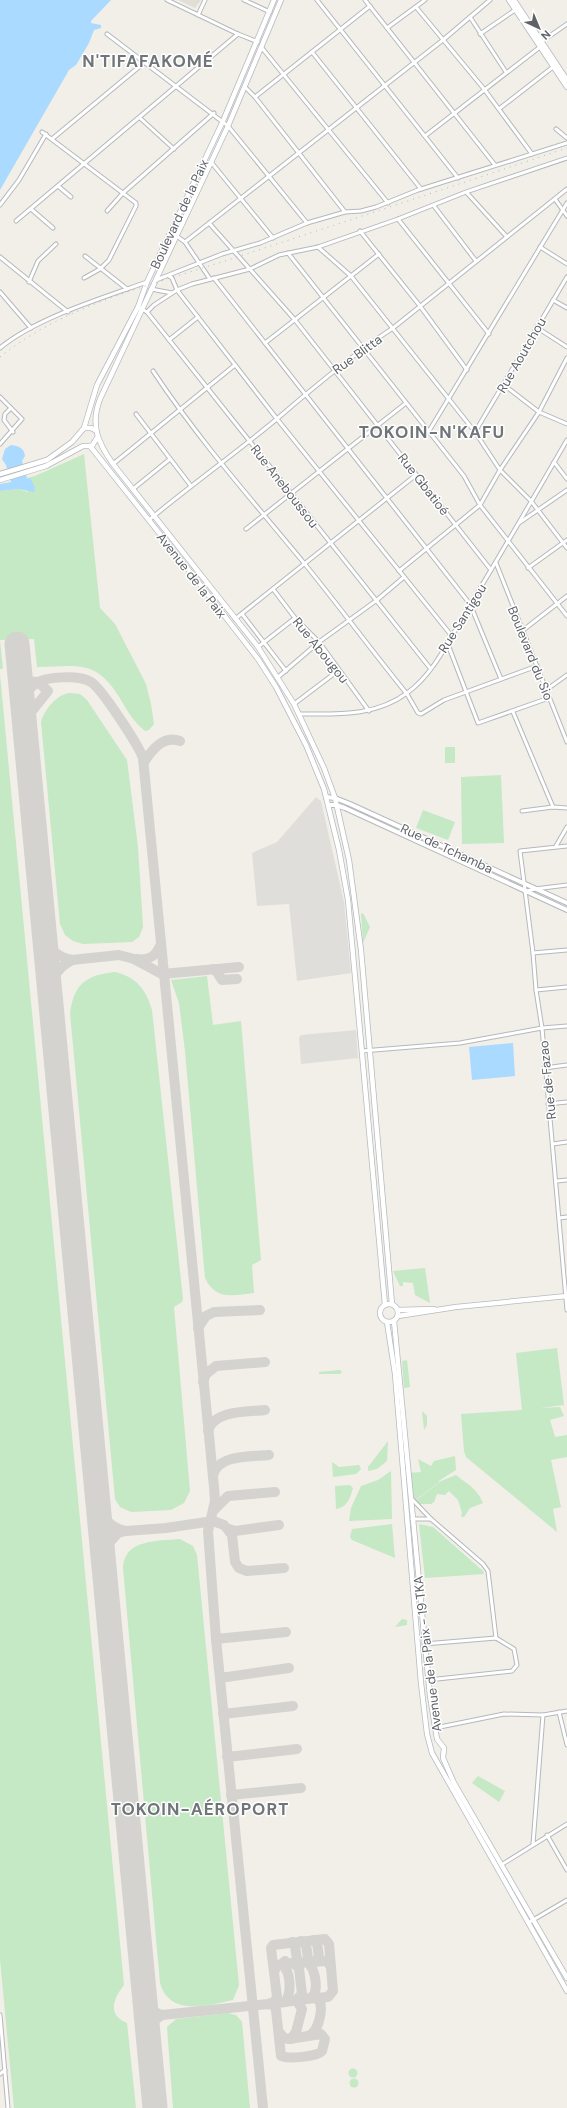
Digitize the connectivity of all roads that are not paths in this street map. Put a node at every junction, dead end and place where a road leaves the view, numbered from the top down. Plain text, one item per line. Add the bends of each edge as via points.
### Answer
1 (167, 0) edge
2 (205, 0) edge
3 (244, 0) edge
4 (274, 0) edge
5 (281, 0) edge
6 (317, 0) edge
7 (365, 0) edge
8 (425, 0) edge
9 (490, 0) edge
10 (509, 0) edge
11 (515, 0) edge
12 (370, 6) junction
13 (416, 7) junction
14 (515, 10) junction
15 (270, 12) junction
16 (198, 16) junction
17 (470, 17) junction
18 (567, 24) edge
19 (387, 28) junction
20 (340, 29) junction
21 (107, 34) dead end
22 (238, 34) junction
23 (480, 34) junction
24 (443, 40) junction
25 (258, 42) junction
26 (540, 44) junction
27 (262, 48) junction
28 (312, 52) junction
29 (145, 62) junction
30 (414, 62) junction
31 (553, 67) junction
32 (506, 72) junction
33 (565, 72) edge
34 (284, 74) junction
35 (567, 80) edge
36 (385, 85) junction
37 (178, 86) junction
38 (245, 87) junction
39 (567, 87) edge
40 (484, 89) junction
41 (255, 97) junction
42 (356, 108) junction
43 (499, 109) junction
44 (214, 113) junction
45 (453, 114) junction
46 (140, 118) junction
47 (223, 121) junction
48 (228, 126) junction
49 (556, 128) dead end
50 (329, 129) junction
51 (42, 132) dead end
52 (46, 134) junction
53 (425, 136) junction
54 (567, 138) edge
55 (52, 139) junction
56 (567, 143) edge
57 (174, 149) junction
58 (299, 153) junction
59 (532, 154) junction
60 (567, 158) edge
61 (211, 162) junction
62 (86, 164) junction
63 (495, 165) junction
64 (269, 176) junction
65 (458, 178) junction
66 (58, 186) junction
67 (421, 189) junction
68 (567, 189) edge
69 (123, 193) junction
70 (467, 193) junction
71 (71, 197) dead end
72 (241, 198) junction
73 (555, 199) junction
74 (388, 203) junction
75 (567, 203) edge
76 (0, 205) edge
77 (434, 206) junction
78 (31, 209) junction
79 (563, 210) junction
80 (107, 211) dead end
81 (345, 212) junction
82 (567, 216) edge
83 (398, 219) junction
84 (16, 221) dead end
85 (209, 223) junction
86 (307, 223) junction
87 (54, 228) dead end
88 (360, 231) junction
89 (171, 232) junction
90 (177, 235) junction
91 (507, 237) junction
92 (273, 238) junction
93 (185, 242) junction
94 (56, 244) dead end
95 (318, 247) junction
96 (540, 247) junction
97 (232, 251) junction
98 (288, 253) junction
99 (379, 254) junction
100 (86, 256) dead end
101 (0, 257) edge
102 (476, 261) junction
103 (197, 262) junction
104 (567, 264) edge
105 (100, 269) junction
106 (250, 269) junction
107 (169, 276) junction
108 (351, 276) junction
109 (567, 277) edge
110 (84, 278) dead end
111 (212, 278) junction
112 (29, 282) junction
113 (147, 282) junction
114 (448, 283) junction
115 (152, 285) junction
116 (126, 289) junction
117 (177, 290) junction
118 (0, 292) edge
119 (172, 293) junction
120 (323, 298) junction
121 (554, 300) junction
122 (420, 306) junction
123 (567, 308) edge
124 (143, 310) junction
125 (68, 312) junction
126 (198, 318) junction
127 (295, 320) junction
128 (536, 327) junction
129 (31, 328) junction
130 (393, 328) junction
131 (489, 334) junction
132 (169, 340) junction
133 (265, 343) junction
134 (1, 346) edge
135 (567, 347) edge
136 (363, 348) junction
137 (112, 354) junction
138 (120, 358) junction
139 (567, 358) edge
140 (235, 365) junction
141 (334, 370) junction
142 (467, 370) junction
143 (153, 371) dead end
144 (504, 385) junction
145 (207, 388) junction
146 (306, 393) junction
147 (0, 397) edge
148 (449, 400) junction
149 (406, 403) junction
150 (11, 408) junction
151 (179, 410) junction
152 (539, 412) junction
153 (136, 414) dead end
154 (277, 419) junction
155 (567, 424) edge
156 (378, 425) junction
157 (84, 428) junction
158 (94, 430) junction
159 (429, 431) junction
160 (13, 432) junction
161 (475, 432) junction
162 (151, 434) junction
163 (78, 437) junction
164 (97, 438) junction
165 (249, 440) junction
166 (567, 440) edge
167 (0, 444) edge
168 (83, 446) junction
169 (90, 446) junction
170 (348, 448) junction
171 (170, 459) junction
172 (554, 462) junction
173 (220, 463) junction
174 (113, 464) junction
175 (38, 466) junction
176 (500, 470) junction
177 (319, 471) junction
178 (0, 474) edge
179 (416, 475) junction
180 (567, 479) edge
181 (0, 480) edge
182 (191, 486) junction
183 (133, 489) junction
184 (567, 490) edge
185 (290, 493) junction
186 (388, 497) junction
187 (531, 501) junction
188 (480, 505) junction
189 (538, 510) junction
190 (263, 515) junction
191 (154, 516) junction
192 (149, 520) junction
193 (359, 520) junction
194 (519, 524) junction
195 (456, 526) junction
196 (246, 529) dead end
197 (567, 540) edge
198 (508, 542) junction
199 (330, 543) junction
200 (563, 543) junction
201 (427, 548) junction
202 (567, 548) edge
203 (496, 563) junction
204 (304, 564) junction
205 (528, 568) junction
206 (399, 570) junction
207 (491, 570) junction
208 (404, 576) junction
209 (273, 589) junction
210 (567, 596) edge
211 (376, 600) junction
212 (470, 604) junction
213 (557, 604) junction
214 (242, 614) junction
215 (567, 616) edge
216 (295, 618) junction
217 (236, 619) junction
218 (347, 620) junction
219 (522, 631) junction
220 (451, 636) junction
221 (264, 642) junction
222 (318, 642) junction
223 (447, 642) junction
224 (258, 648) junction
225 (537, 666) junction
226 (430, 668) junction
227 (339, 670) junction
228 (286, 671) junction
229 (278, 677) junction
230 (566, 678) edge
231 (501, 679) junction
232 (272, 681) junction
233 (546, 690) junction
234 (467, 692) junction
235 (407, 694) junction
236 (549, 698) junction
237 (294, 704) junction
238 (369, 711) junction
239 (513, 712) junction
240 (299, 714) junction
241 (567, 742) edge
242 (326, 797) junction
243 (335, 798) junction
244 (329, 805) junction
245 (336, 805) junction
246 (553, 807) junction
247 (567, 808) edge
248 (522, 812) dead end
249 (567, 827) edge
250 (556, 846) junction
251 (567, 846) edge
252 (525, 884) junction
253 (567, 885) edge
254 (535, 889) junction
255 (526, 891) junction
256 (567, 903) edge
257 (567, 910) edge
258 (567, 950) edge
259 (533, 953) junction
260 (567, 987) edge
261 (536, 990) junction
262 (567, 1026) edge
263 (542, 1028) junction
264 (370, 1050) junction
265 (362, 1051) junction
266 (567, 1065) edge
267 (544, 1068) junction
268 (567, 1102) edge
269 (548, 1104) junction
270 (567, 1142) edge
271 (553, 1144) junction
272 (567, 1180) edge
273 (557, 1181) junction
274 (567, 1217) edge
275 (559, 1218) junction
276 (565, 1256) edge
277 (566, 1297) edge
278 (385, 1304) junction
279 (392, 1304) junction
280 (398, 1310) junction
281 (435, 1310) junction
282 (567, 1310) edge
283 (398, 1316) junction
284 (394, 1321) junction
285 (387, 1322) junction
286 (410, 1497) junction
287 (412, 1519) junction
288 (431, 1519) junction
289 (496, 1638) junction
290 (424, 1644) junction
291 (428, 1680) junction
292 (567, 1711) edge
293 (559, 1712) junction
294 (543, 1715) junction
295 (435, 1728) junction
296 (567, 1746) edge
297 (567, 1824) edge
298 (547, 1835) junction
299 (534, 1844) junction
300 (501, 1866) junction
301 (567, 1870) edge
302 (567, 1900) edge
303 (533, 1920) junction
304 (528, 1923) junction
305 (567, 1978) edge
306 (567, 1991) edge
307 (0, 2015) edge
308 (0, 2019) edge
309 (5, 2070) junction
310 (0, 2074) edge
311 (8, 2108) edge

1 - 16 street
2 - 16 street
3 - 15 street
4 - 15 main road, Boulevard de la Paix
5 - 27 main road, Boulevard de la Paix
6 - 20 street
7 - 12 street
8 - 13 street
9 - 17 street
10 - 14 main road
11 - 26 main road
12 - 19 street
12 - 20 street
13 - 19 street
13 - 24 street
14 - 23 street
14 - 26 main road
15 - 25 main road, Boulevard de la Paix
16 - 22 street
17 - 23 street
17 - 24 street
18 - 26 street
19 - 30 street
20 - 28 street
20 - 36 street
21 - 29 street
22 - 25 street
22 - 37 street
23 - 32 street
24 - 30 street
24 - 40 street
25 - 47 main road, Boulevard de la Paix
26 - 31 main road
26 - 32 street
26 - 33 main road
27 - 34 street
27 - 38 main road, Boulevard de la Paix
28 - 34 street
28 - 42 street
29 - 37 street
29 - 55 street
30 - 36 street
30 - 45 street
31 - 39 main road
31 - 43 street
32 - 40 street
33 - 35 main road
34 - 41 street
34 - 50 street
36 - 42 street
36 - 53 street
37 - 44 street
37 - 46 street
38 - 41 street
38 - 48 main road, Boulevard de la Paix
40 - 43 street
40 - 45 street
41 - 58 street
42 - 50 street
42 - 67 street
43 - 59 street
44 - 47 street
44 - 57 street
45 - 53 street
45 - 63 street
46 - 57 street
46 - 62 street
47 - 48 street
47 - 89 main road, Boulevard de la Paix
48 - 61 main road, Boulevard de la Paix
48 - 64 street
49 - 54 street
50 - 58 street
50 - 74 street
51 - 52 street
52 - 55 street
52 - 76 street via 19,180
53 - 65 street
55 - 62 street
56 - 59 street
57 - 69 street
58 - 64 street
58 - 81 street
59 - 63 street
60 - 70 street
61 - 72 street
61 - 90 main road, Boulevard de la Paix
62 - 66 street
62 - 69 street
63 - 65 street
64 - 72 street
64 - 86 street
65 - 67 street
66 - 71 street
66 - 78 street
67 - 74 street
68 - 73 street, Rue Blitta
69 - 80 street
69 - 105 street via 135,201 136,206 112,255
70 - 77 street
70 - 91 street
72 - 85 street
72 - 92 street
73 - 79 street
73 - 91 street, Rue Blitta
74 - 81 street via 361,211
75 - 79 street
77 - 83 street
77 - 102 street
78 - 84 street
78 - 87 street
79 - 82 street
79 - 96 street
81 - 86 street
83 - 88 street
83 - 114 street
85 - 93 street
85 - 97 street, Rue Gbatioé
86 - 92 street
88 - 95 street
88 - 99 street
89 - 90 street
89 - 113 main road, Boulevard de la Paix
90 - 93 street
90 - 115 main road, Boulevard de la Paix
91 - 102 street, Rue Blitta
92 - 97 street
93 - 103 street
94 - 112 street via 38,261
95 - 98 street
95 - 108 street
96 - 104 street
96 - 131 street
97 - 103 street
97 - 106 street, Rue Gbatioé
98 - 106 street
98 - 120 street
99 - 108 street
99 - 122 street
100 - 105 street
101 - 112 street
102 - 114 street, Rue Blitta
103 - 107 street
103 - 111 street
105 - 110 street
105 - 116 street
106 - 111 street
106 - 127 street, Rue Gbatioé
107 - 115 street
107 - 117 street
108 - 120 street
108 - 130 street
109 - 121 street, Rue Aoutchou
111 - 117 street
111 - 133 street
112 - 125 street
113 - 116 street
113 - 124 main road, Boulevard de la Paix
114 - 122 street, Rue Blitta
114 - 131 street
115 - 119 street
115 - 124 main road, Boulevard de la Paix
116 - 125 street
117 - 119 street
117 - 126 street
118 - 129 street
119 - 124 street
120 - 127 street
120 - 136 street
121 - 123 street
121 - 128 street, Rue Aoutchou
122 - 130 street, Rue Blitta
122 - 142 street
124 - 132 street, Rue Aneboussou
124 - 137 main road, Boulevard de la Paix
124 - 138 main road, Boulevard de la Paix
125 - 129 street
126 - 132 street
126 - 140 street
127 - 133 street
127 - 141 street, Rue Gbatioé
128 - 135 street
128 - 144 street, Rue Aoutchou
129 - 134 street
130 - 136 street, Rue Blitta
130 - 148 street
131 - 142 street
132 - 145 street, Rue Aneboussou
133 - 146 street
136 - 141 street, Rue Blitta
136 - 149 street
137 - 138 main road
137 - 157 main road, Boulevard de la Paix via 97,385
138 - 158 main road, Boulevard de la Paix via 97,405
139 - 152 street
140 - 145 street
140 - 154 street
141 - 146 street, Rue Blitta
141 - 156 street, Rue Gbatioé
142 - 148 street
143 - 151 street
144 - 152 street
144 - 161 street, Rue Aoutchou
145 - 151 street
145 - 165 street, Rue Aneboussou
146 - 154 street, Rue Blitta
146 - 170 street
147 - 150 street
148 - 159 street
148 - 161 street
149 - 156 street
149 - 159 street
150 - 160 street via 5,414 4,420
150 - 160 street via 22,419
151 - 162 street
151 - 173 street
152 - 155 street
152 - 176 street
153 - 162 street
154 - 165 street, Rue Blitta
154 - 177 street
156 - 170 street
156 - 179 street, Rue Gbatioé
157 - 158 main road
157 - 163 main road
158 - 164 main road
159 - 188 street via 464,476
160 - 167 street
161 - 176 street
162 - 171 street
162 - 174 street
163 - 168 main road
163 - 175 main road
164 - 169 main road
164 - 174 main road
165 - 173 street, Rue Blitta
165 - 185 street, Rue Aneboussou
166 - 172 street, Rue Santigou
168 - 169 main road
168 - 175 main road
169 - 192 main road, Avenue de la Paix
170 - 177 street
170 - 186 street
171 - 182 street
171 - 183 street
172 - 180 street
172 - 187 street, Rue Santigou
173 - 182 street, Rue Blitta
173 - 190 street
174 - 183 main road
175 - 178 main road
175 - 181 main road
176 - 187 street
176 - 188 street
177 - 185 street
177 - 193 street
179 - 186 street
179 - 195 street, Rue Gbatioé
182 - 191 street, Rue Blitta
183 - 191 main road
184 - 189 street
185 - 190 street
185 - 199 street, Rue Aneboussou
186 - 193 street
186 - 201 street
187 - 189 street
187 - 194 street, Rue Santigou
188 - 195 street
188 - 198 street
189 - 194 street
189 - 200 street
190 - 196 street
190 - 204 street
191 - 192 street, Rue Blitta
191 - 217 main road
192 - 232 main road, Avenue de la Paix
193 - 199 street
193 - 206 street
194 - 198 street, Rue Santigou
195 - 201 street
195 - 207 street, Rue Gbatioé
197 - 200 street
198 - 203 street, Rue Santigou
198 - 205 street
199 - 204 street
199 - 211 street, Rue Aneboussou
200 - 202 street
200 - 205 street
201 - 206 street
201 - 212 street
203 - 207 street, Rue Santigou
203 - 219 street, Boulevard du Sio
204 - 209 street
204 - 218 street
205 - 213 street
206 - 208 street
207 - 212 street, Rue Santigou
208 - 211 street
208 - 220 street
209 - 214 street
209 - 216 street, Rue Abougou
210 - 213 street
211 - 218 street
211 - 226 street, Rue Aneboussou
212 - 220 street, Rue Santigou
212 - 231 street
213 - 215 street
213 - 219 street
214 - 217 street
214 - 221 street
216 - 221 street
216 - 222 street, Rue Abougou
217 - 224 main road
218 - 222 street
218 - 235 street
219 - 225 street, Boulevard du Sio
220 - 223 street, Rue Santigou
221 - 224 street
221 - 228 street
222 - 227 street, Rue Abougou
222 - 228 street
223 - 226 street, Rue Santigou
223 - 234 street
224 - 229 main road
225 - 231 street
225 - 233 street, Boulevard du Sio
226 - 235 street, Rue Santigou
227 - 237 street
227 - 238 street, Rue Abougou
228 - 229 street
229 - 232 street
229 - 237 main road
230 - 233 street
231 - 234 street
232 - 242 main road, Avenue de la Paix via 306,745
233 - 236 street, Boulevard du Sio
234 - 235 street via 444,700 419,714
234 - 239 street via 478,723
235 - 238 street, Rue Santigou
236 - 239 street
236 - 241 street, Boulevard du Sio
237 - 240 main road
238 - 240 street, Rue Santigou
239 - 246 street
240 - 243 main road
242 - 243 street, Rue de Tchamba
242 - 244 main road, Avenue de la Paix
243 - 245 main road
243 - 252 street, Rue de Tchamba via 444,845
244 - 245 street, Rue de Tchamba
244 - 265 main road, Avenue de la Paix via 348,900
245 - 255 street, Rue de Tchamba
245 - 264 main road via 353,885
246 - 247 street
246 - 248 street
249 - 250 street
250 - 251 street
250 - 252 street, Rue de Fazao via 520,851
252 - 254 street, Rue de Tchamba
252 - 255 street, Rue de Fazao
253 - 254 street
254 - 255 street
254 - 256 street, Rue de Tchamba
255 - 257 street, Rue de Tchamba
255 - 259 street, Rue de Fazao
258 - 259 street
259 - 261 street, Rue de Fazao
260 - 261 street
261 - 263 street, Rue de Fazao
262 - 263 street
263 - 264 street via 460,1043
263 - 267 street, Rue de Fazao
264 - 265 street
264 - 279 main road
265 - 278 main road, Avenue de la Paix
266 - 267 street
267 - 269 street, Rue de Fazao
268 - 269 street
269 - 271 street, Rue de Fazao
270 - 271 street
271 - 273 street, Rue de Fazao
272 - 273 street
273 - 275 street, Rue de Fazao
274 - 275 street
275 - 276 street, Rue de Fazao
276 - 277 street, Rue de Fazao
277 - 281 main road
277 - 282 street, Rue de Fazao
278 - 279 main road
278 - 285 main road via 380,1313
279 - 280 main road
280 - 281 main road
280 - 283 main road
281 - 283 main road
283 - 284 main road
284 - 285 main road
284 - 286 main road, Avenue de la Paix - 19 TKA
285 - 304 main road, Avenue de la Paix - 19 TKA via 395,1374 427,1734 432,1753
286 - 287 main road, Avenue de la Paix - 19 TKA
286 - 288 street
287 - 288 street
287 - 290 main road, Avenue de la Paix - 19 TKA
288 - 289 street via 488,1571
289 - 290 street
289 - 291 street via 515,1652 517,1665 512,1671
290 - 291 main road, Avenue de la Paix - 19 TKA
291 - 295 main road, Avenue de la Paix - 19 TKA
292 - 293 street
293 - 294 street
293 - 296 street
294 - 295 street via 504,1714
294 - 299 street
295 - 300 main road, Avenue de la Paix - 19 TKA via 437,1738 444,1748 443,1758 454,1783
297 - 298 street
298 - 299 street
298 - 301 street
299 - 300 street
300 - 303 main road, Avenue de la Paix - 19 TKA
302 - 303 street
303 - 304 street
303 - 305 main road, Avenue de la Paix - 19 TKA
304 - 306 main road, Avenue de la Paix - 19 TKA
307 - 308 street
308 - 309 street
309 - 310 street
309 - 311 street

